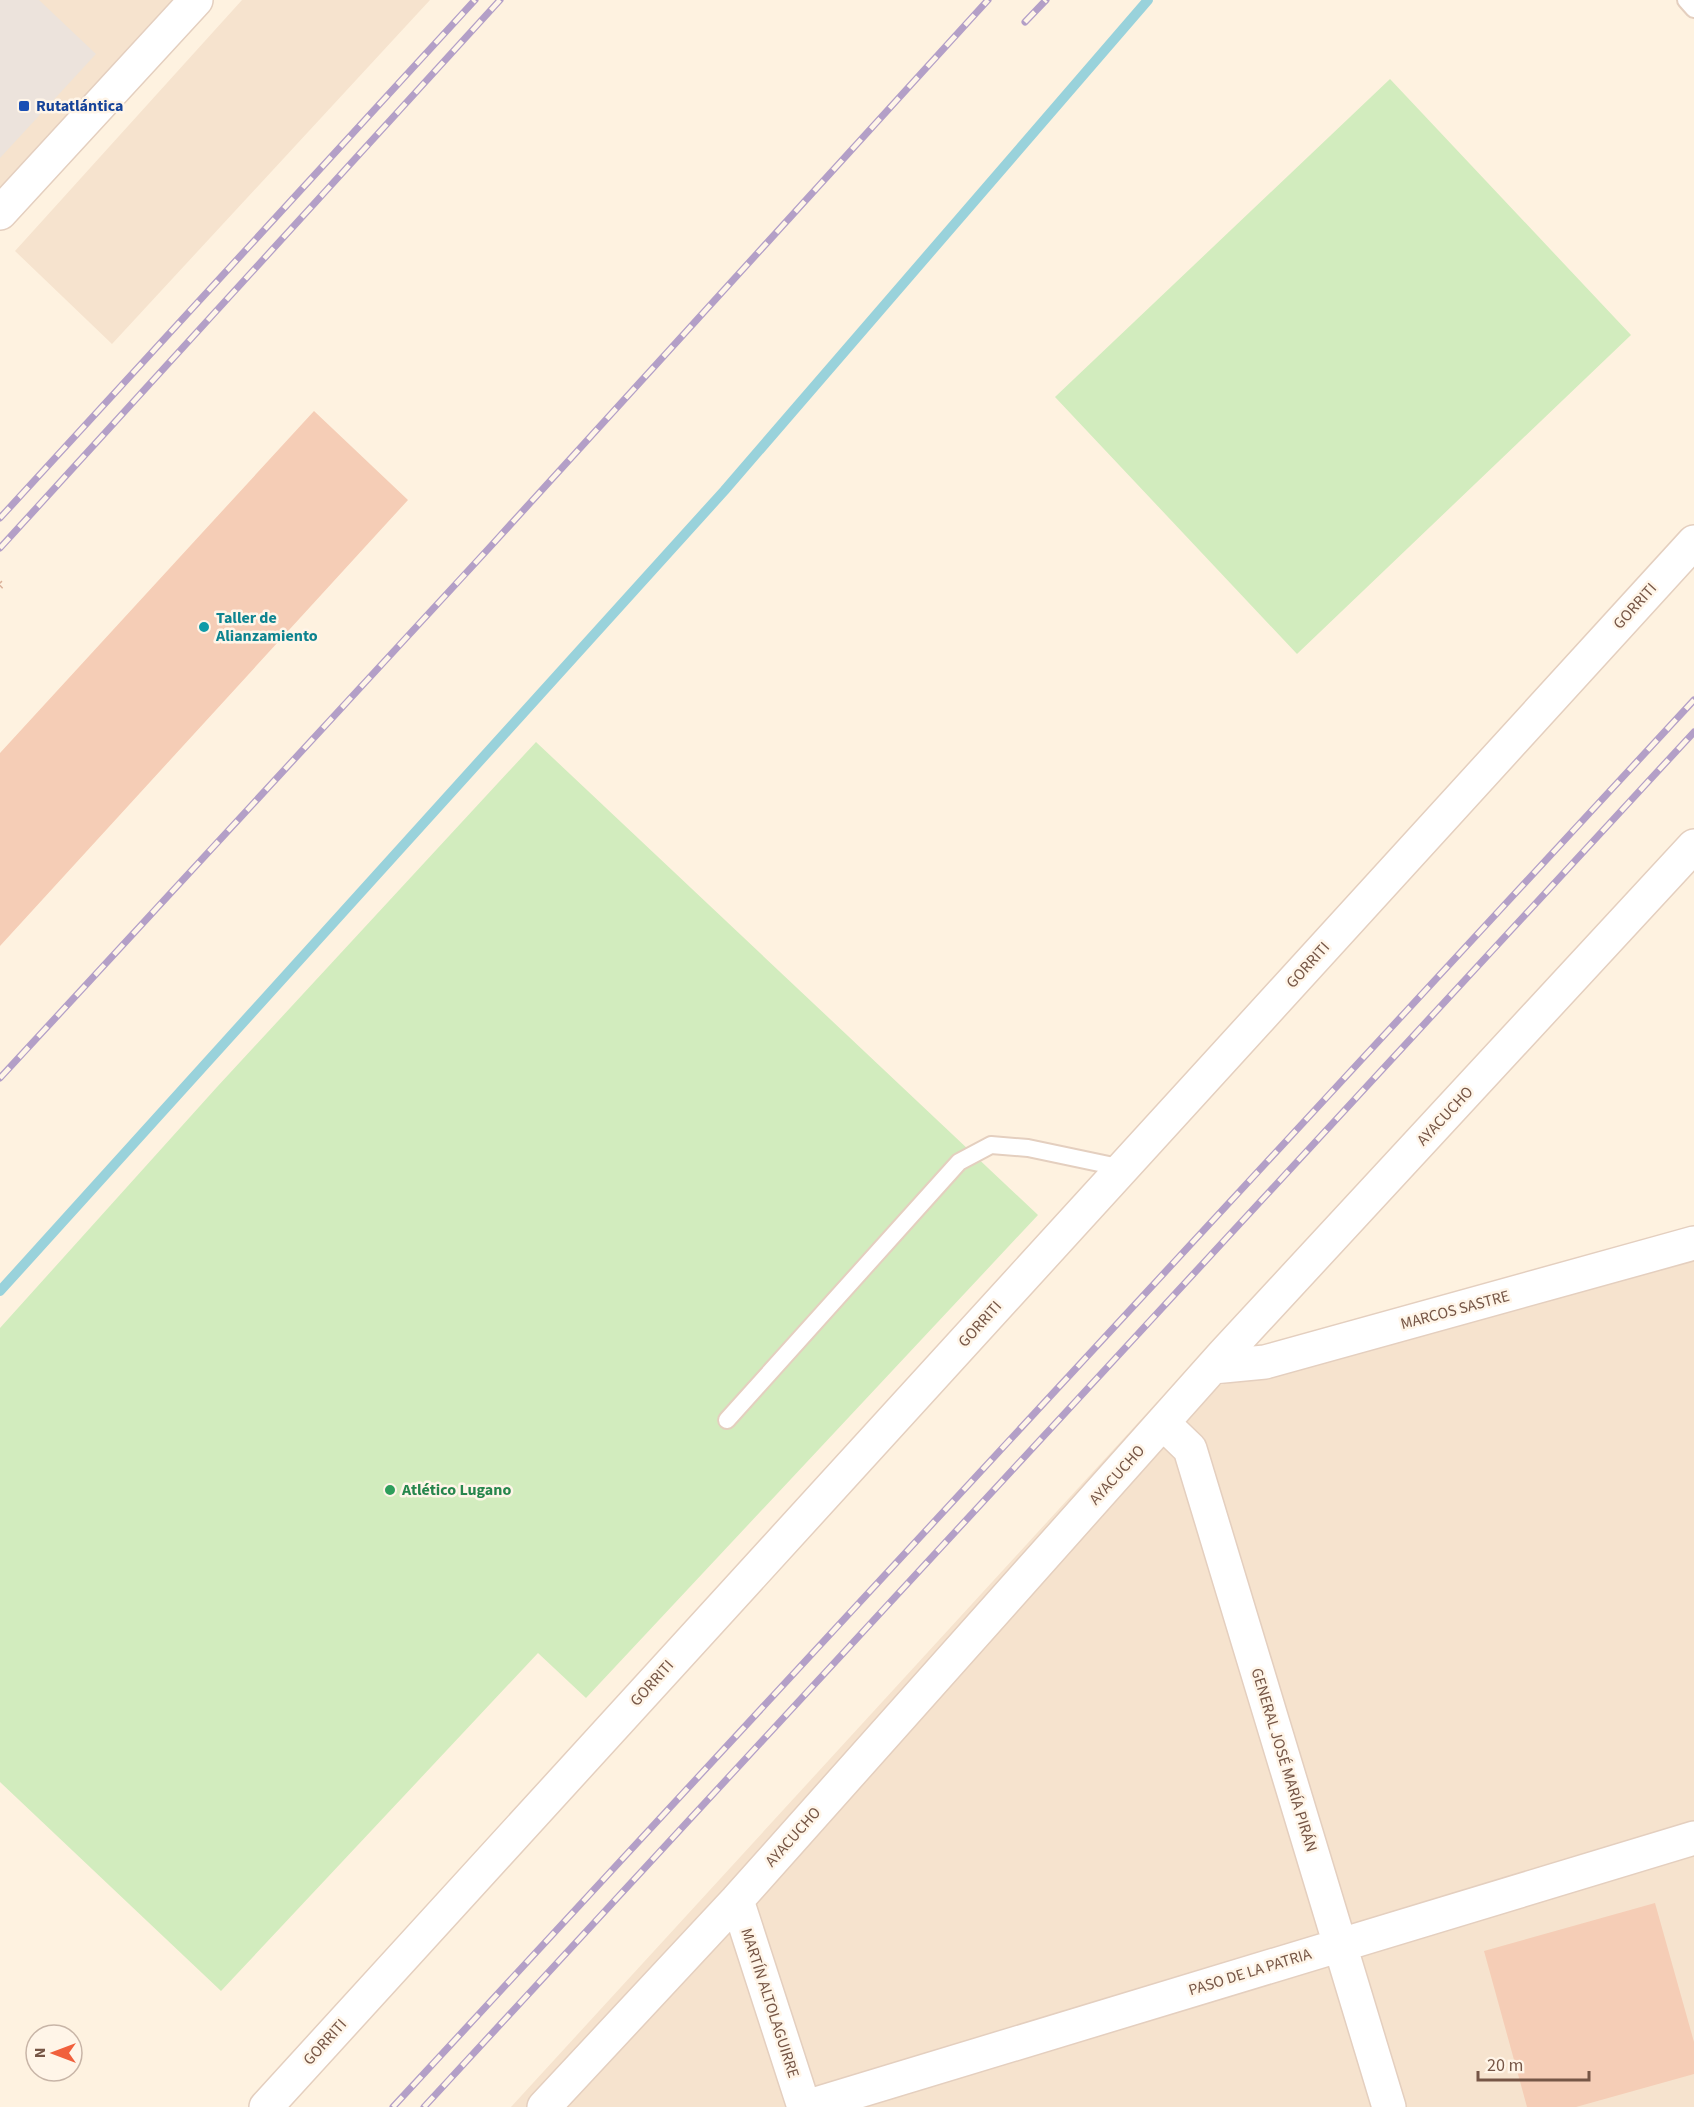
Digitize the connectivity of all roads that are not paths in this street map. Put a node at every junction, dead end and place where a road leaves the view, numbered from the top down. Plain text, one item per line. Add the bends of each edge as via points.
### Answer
1 (196, 0) edge
2 (1686, 0) edge
3 (1694, 9) edge
4 (0, 213) edge
5 (1694, 542) edge
6 (1694, 846) edge
7 (1123, 1168) junction
8 (1694, 1243) edge
9 (1213, 1366) junction
10 (727, 1420) dead end
11 (1163, 1423) junction
12 (1694, 1838) edge
13 (736, 1900) junction
14 (1340, 1944) junction
15 (266, 2107) edge
16 (544, 2107) edge
17 (805, 2107) edge
18 (1389, 2107) edge

1 - 4 street
2 - 3 lane
5 - 7 street, GORRITI
6 - 9 street, AYACUCHO
7 - 10 lane via 1028,1148 991,1145 959,1162
7 - 15 street, GORRITI
8 - 9 street, MARCOS SASTRE via 1265,1362
9 - 11 street, AYACUCHO
11 - 13 street, AYACUCHO
11 - 14 street, GENERAL JOSÉ MARÍA PIRÁN via 1190,1449
12 - 14 street, PASO DE LA PATRIA
13 - 16 street, AYACUCHO
13 - 17 street, MARTÍN ALTOLAGUIRRE
14 - 17 street, PASO DE LA PATRIA
14 - 18 street, GENERAL JOSÉ MARÍA PIRÁN

